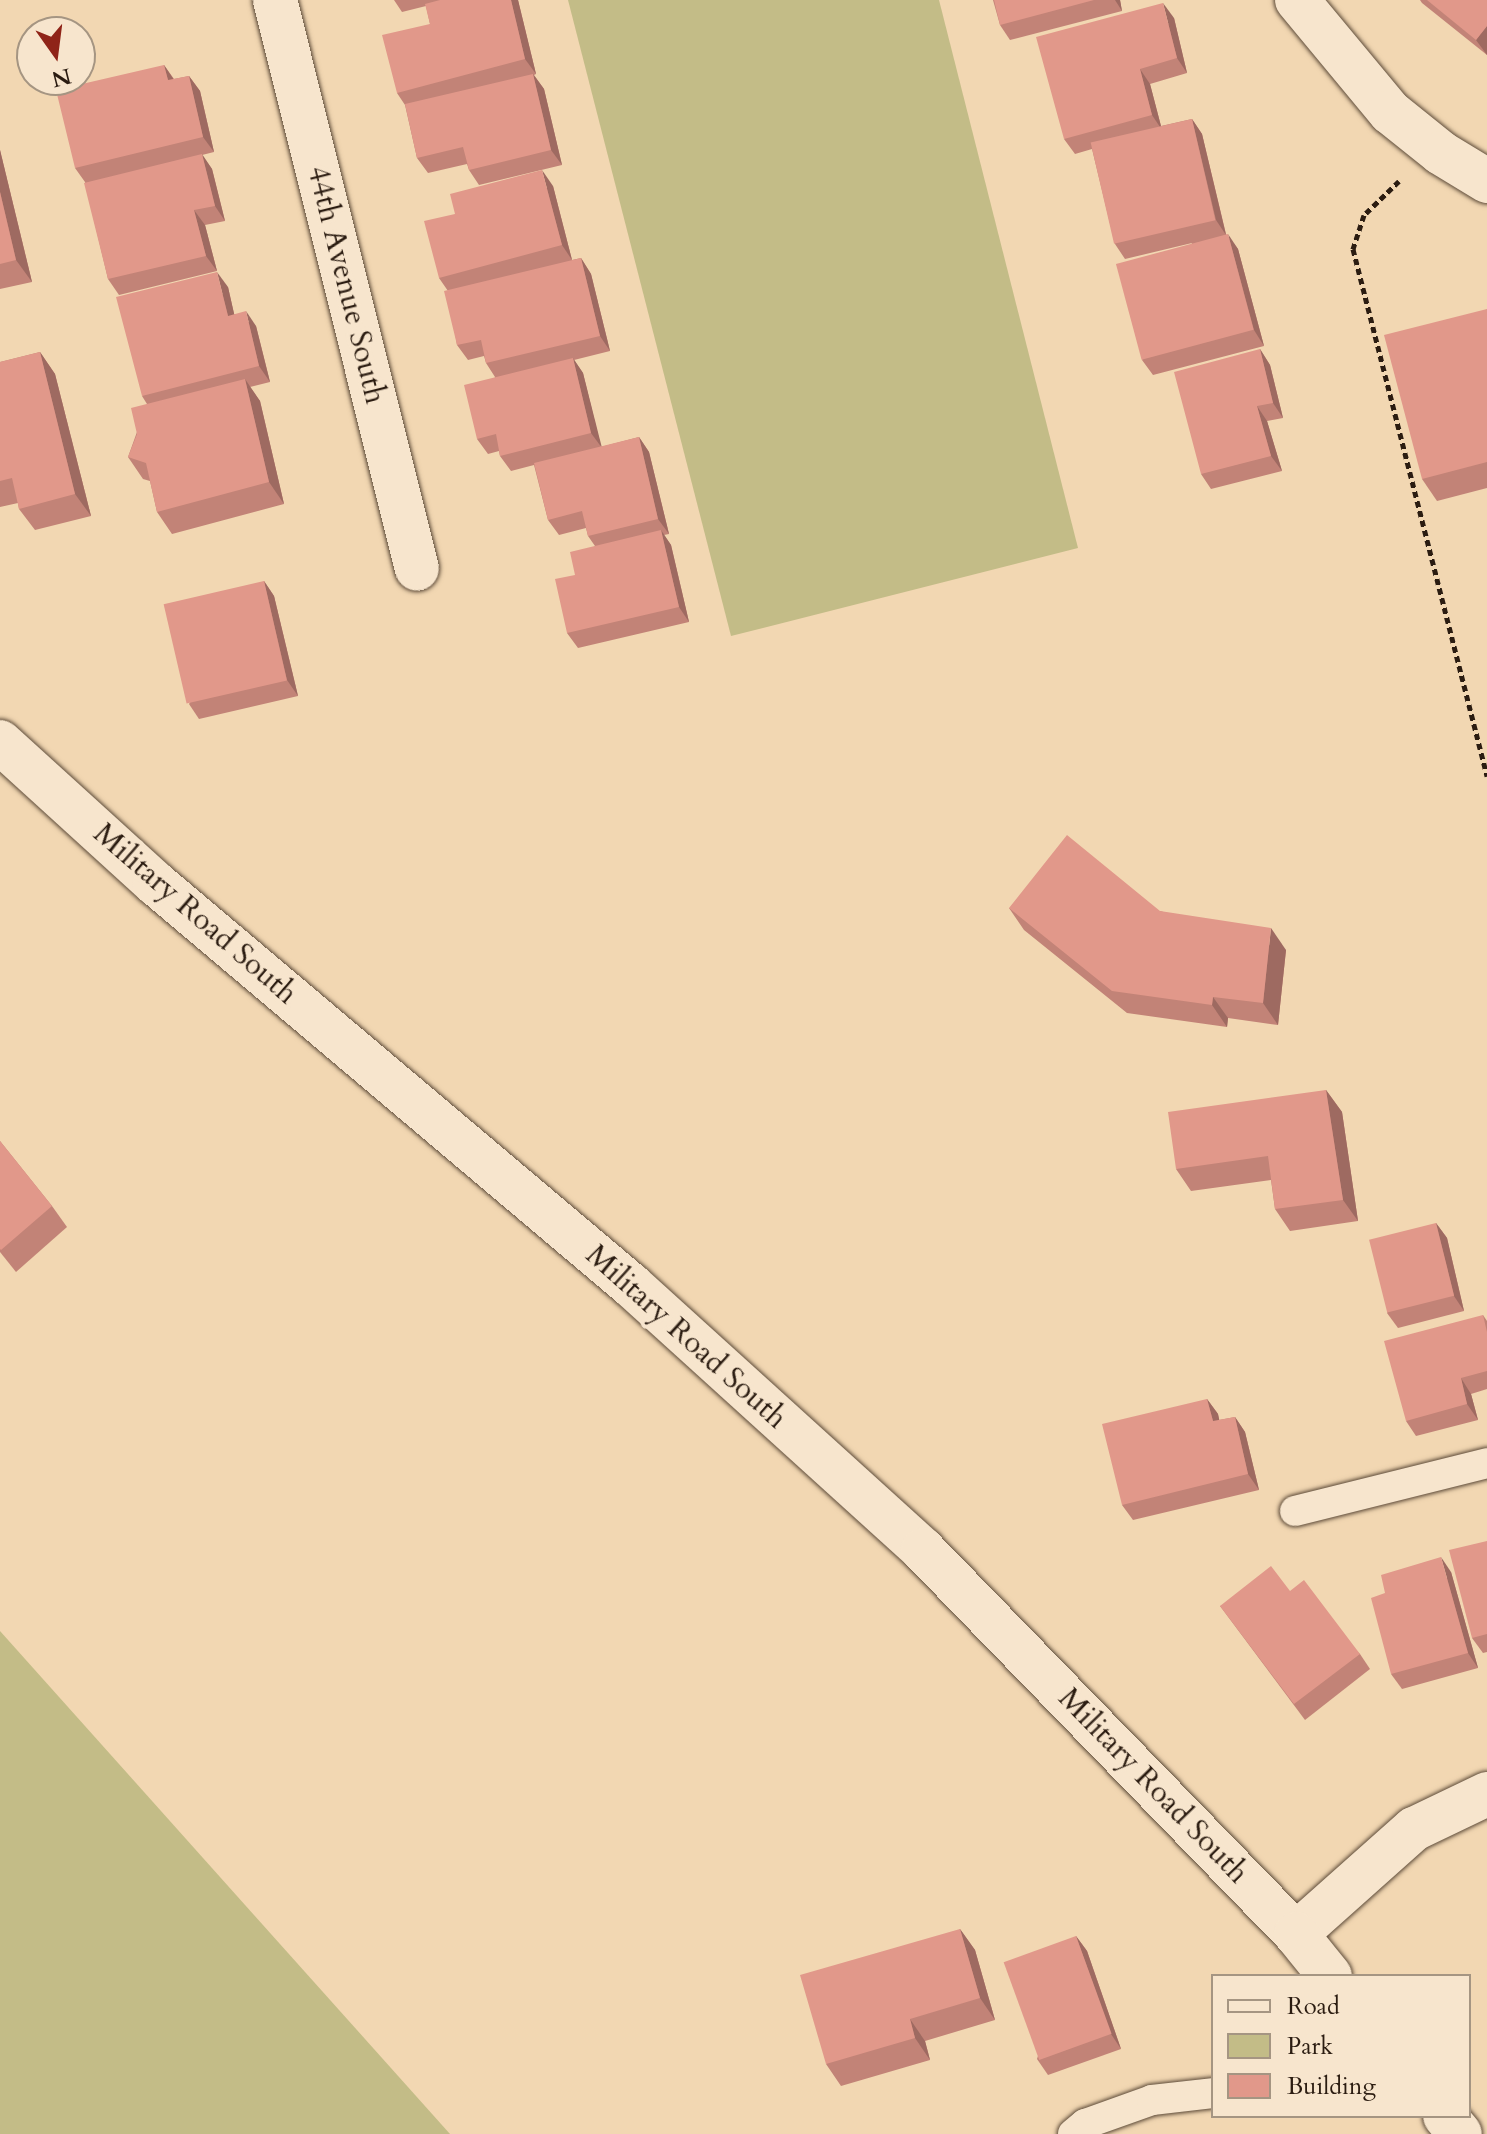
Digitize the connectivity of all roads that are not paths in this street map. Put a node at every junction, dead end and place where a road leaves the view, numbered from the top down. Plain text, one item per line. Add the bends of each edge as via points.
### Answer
1 (275, 0) edge
2 (1310, 16) edge
3 (1487, 181) edge
4 (417, 569) dead end
5 (0, 742) edge
6 (1487, 1463) edge
7 (1295, 1511) dead end
8 (1487, 1794) edge
9 (1296, 1934) junction
10 (1328, 1974) edge
11 (1211, 2093) edge
12 (1073, 2134) edge

1 - 4 main road, 44th Avenue South
2 - 3 main road via 1390,112
5 - 9 main road, Military Road South via 155,883 632,1286 923,1550
6 - 7 lane
8 - 9 main road via 1414,1829
9 - 10 main road, Military Road South
11 - 12 lane via 1152,2100 1085,2124

